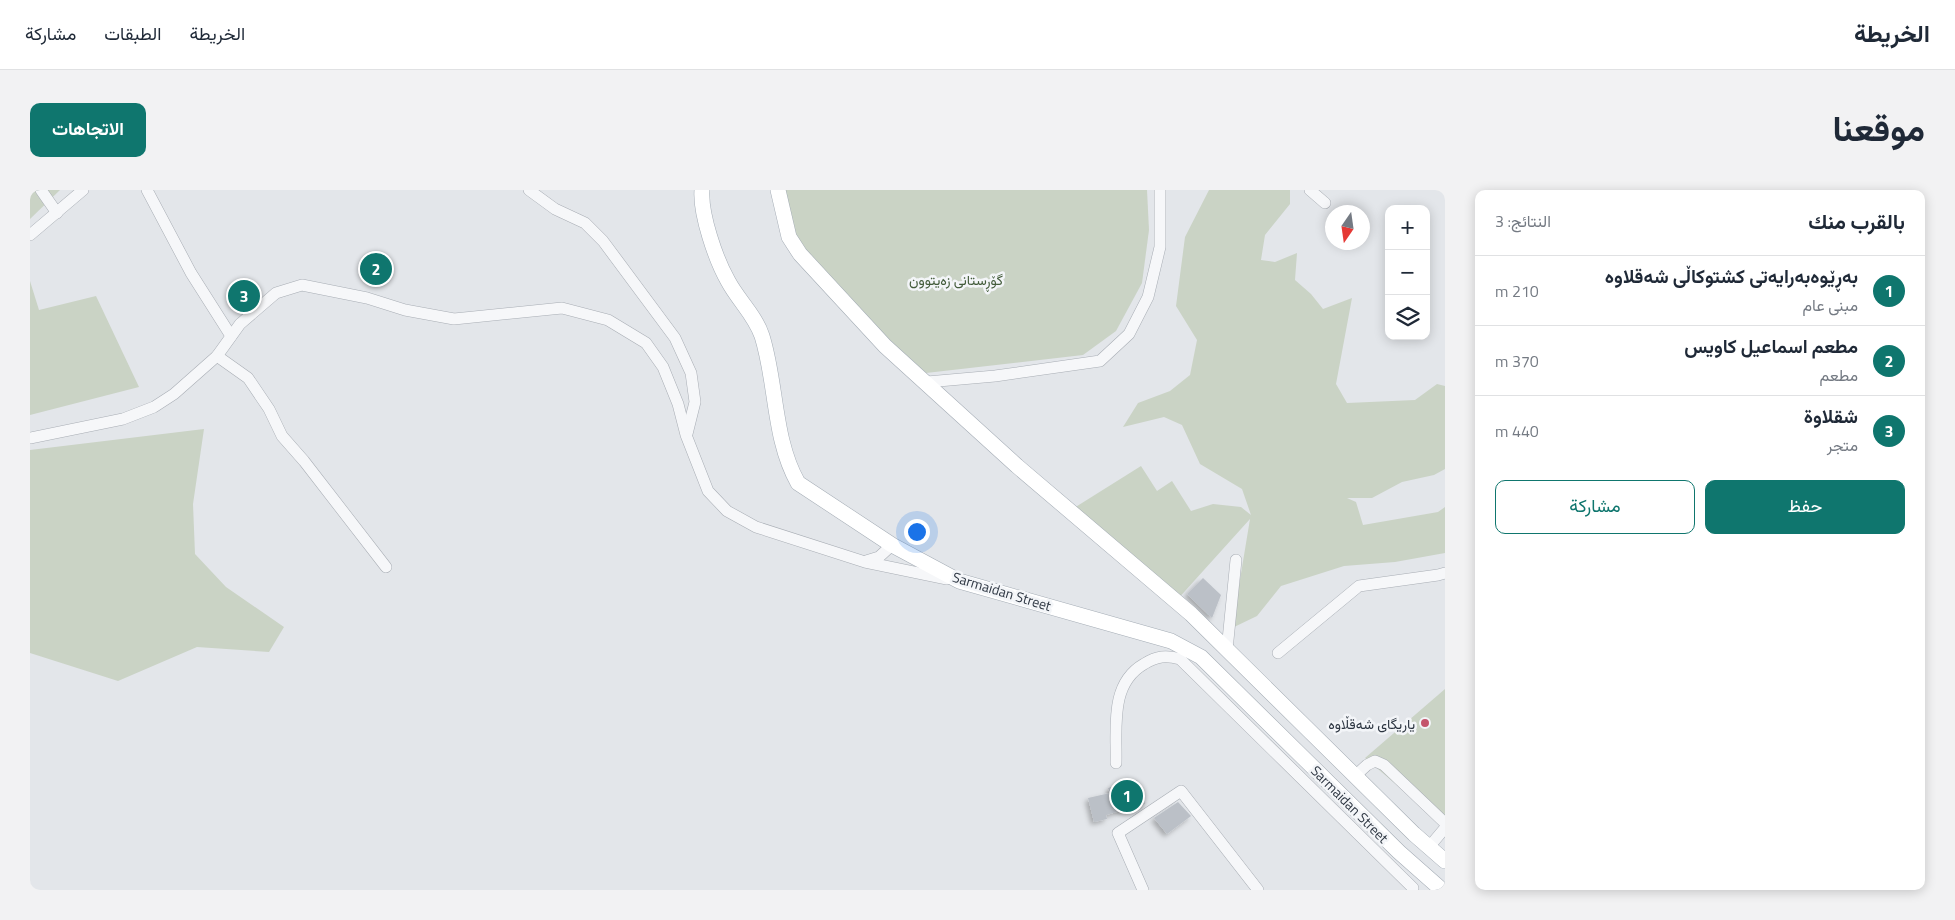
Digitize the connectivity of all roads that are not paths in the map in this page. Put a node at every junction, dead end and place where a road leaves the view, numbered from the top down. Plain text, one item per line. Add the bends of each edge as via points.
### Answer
1 (41, 190) edge
2 (84, 190) edge
3 (147, 190) edge
4 (528, 190) edge
5 (702, 190) edge
6 (778, 190) edge
7 (1160, 190) edge
8 (1310, 190) edge
9 (1325, 203) dead end
10 (57, 213) junction
11 (30, 235) edge
12 (231, 336) junction
13 (217, 356) junction
14 (927, 382) junction
15 (686, 435) junction
16 (30, 438) edge
17 (892, 545) junction
18 (1236, 560) dead end
19 (865, 562) junction
20 (386, 568) dead end
21 (1445, 573) edge
22 (959, 581) junction
23 (1227, 650) junction
24 (1278, 653) dead end
25 (1116, 763) dead end
26 (1355, 776) junction
27 (1445, 823) edge
28 (1445, 828) edge
29 (1414, 834) junction
30 (1429, 847) junction
31 (1399, 852) junction
32 (1445, 861) edge
33 (1426, 875) junction
34 (1412, 889) edge
35 (1143, 890) edge
36 (1258, 890) edge
37 (1442, 890) edge

1 - 10 street
2 - 10 street
3 - 12 street via 187,265
4 - 15 street via 585,223 675,338 691,373 696,402
5 - 17 main road, Sarmaidan Street via 707,224 718,258 728,282 755,319 762,337 790,469 798,484
6 - 14 main road, Sarmaidan Street via 790,237 800,254 885,346
7 - 14 street via 1160,247 1148,297 1129,334 1100,361
8 - 9 street
10 - 11 street
12 - 13 street
12 - 15 street via 276,293 302,285 454,319 562,308 608,320 646,343 663,367
13 - 16 street via 154,407 123,419
13 - 20 street via 248,378 282,436
14 - 23 main road, Sarmaidan Street via 1017,466 1191,614
15 - 19 street via 708,491 727,511 756,527
17 - 19 street via 879,557
17 - 22 main road, Sarmaidan Street
18 - 23 street
19 - 22 street
21 - 24 street via 1359,586
22 - 31 main road, Sarmaidan Street via 1171,641 1201,657
23 - 26 main road, Sarmaidan Street
25 - 34 street via 1116,711 1120,692 1127,680 1135,669 1153,659 1165,655 1180,659
26 - 27 street via 1375,761 1384,765
26 - 29 main road, Sarmaidan Street
28 - 30 street
29 - 30 main road, Sarmaidan Street
29 - 31 main road
30 - 32 main road, Sarmaidan Street
31 - 33 main road, Sarmaidan Street
33 - 34 street
33 - 37 main road, Sarmaidan Street
35 - 36 street via 1118,833 1181,791

